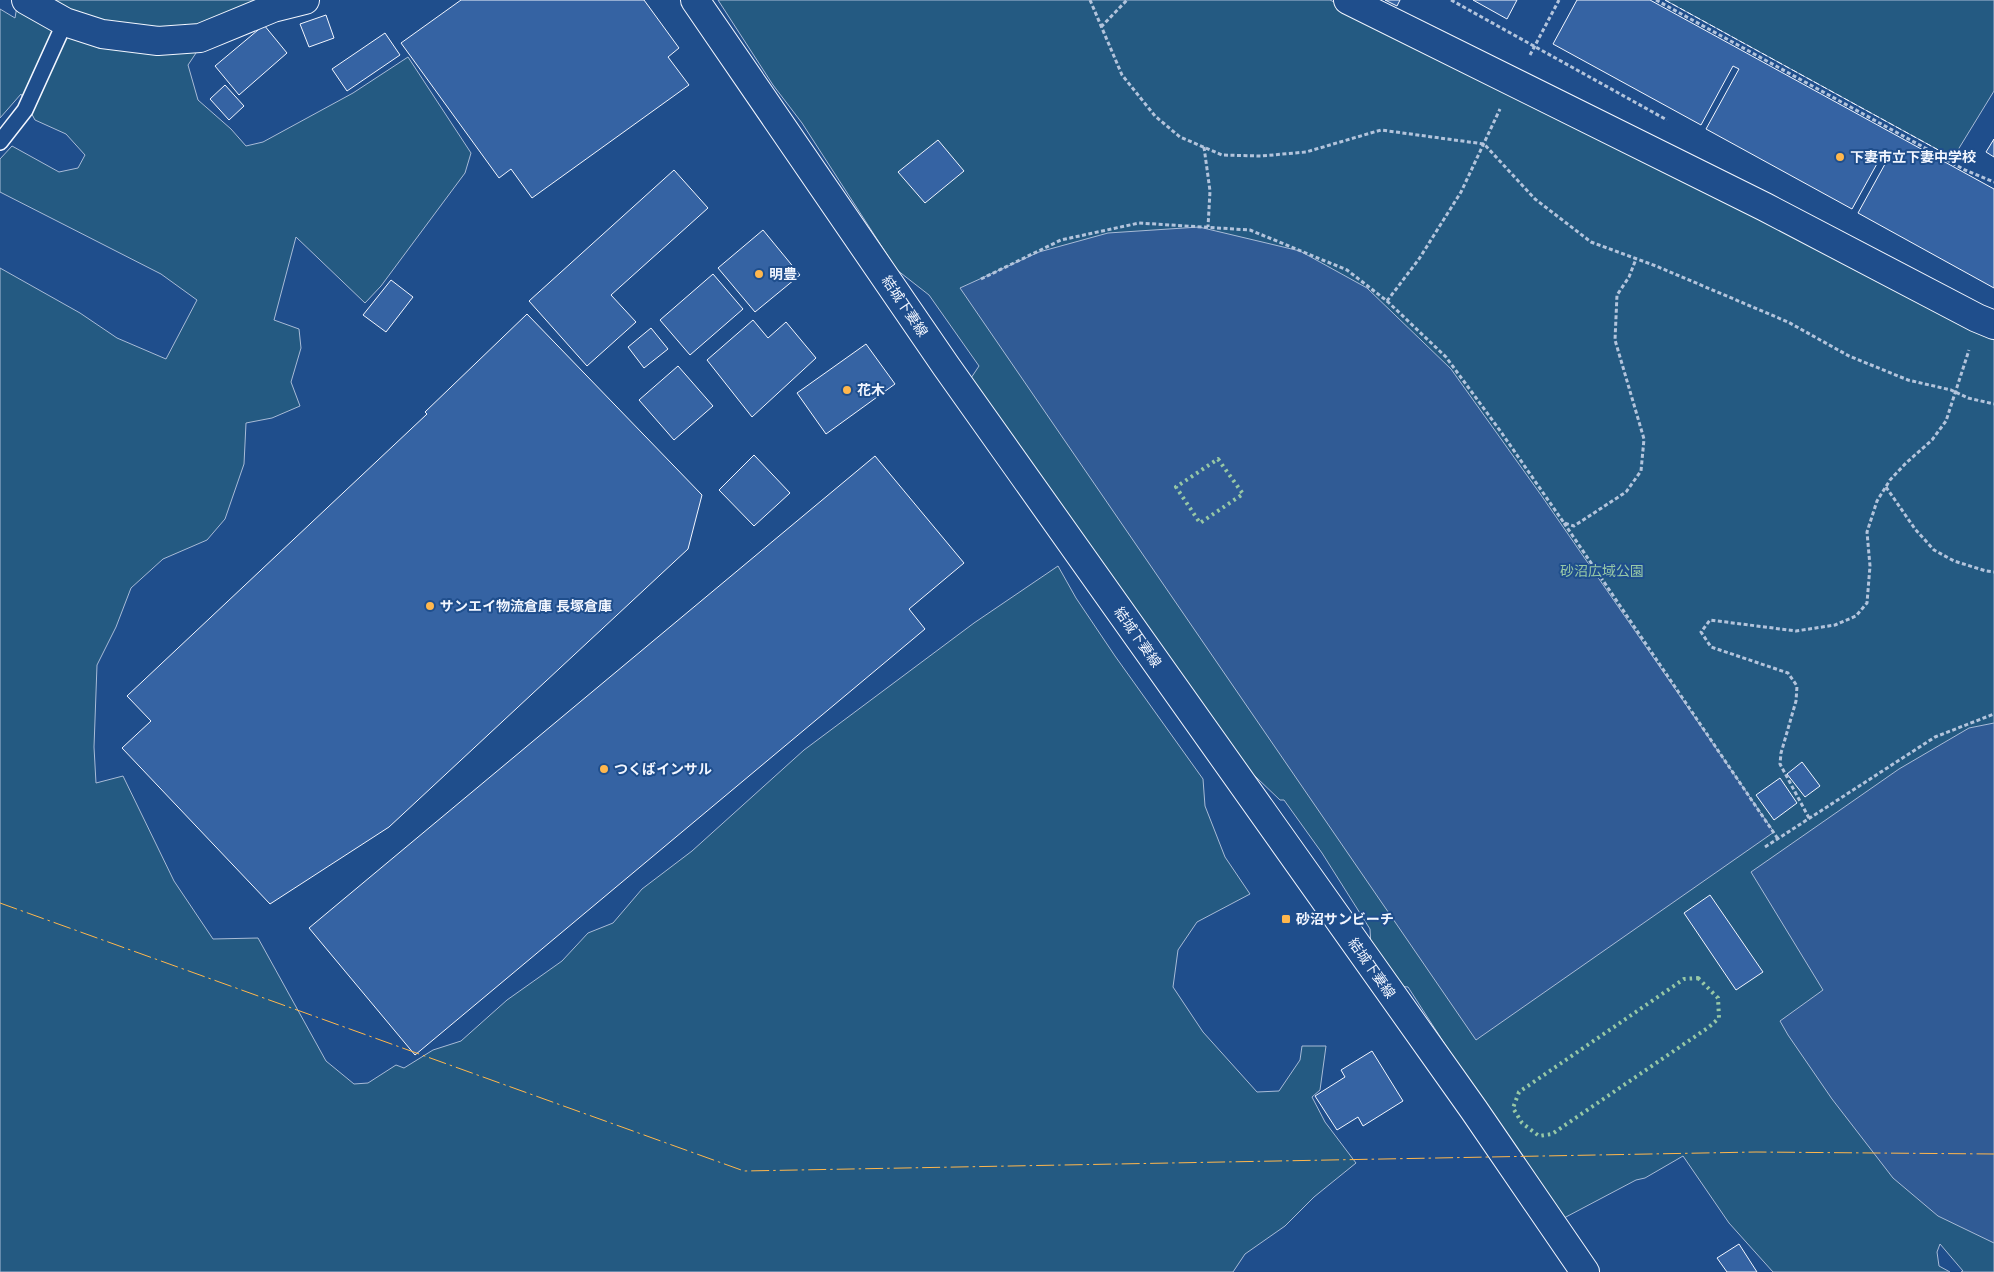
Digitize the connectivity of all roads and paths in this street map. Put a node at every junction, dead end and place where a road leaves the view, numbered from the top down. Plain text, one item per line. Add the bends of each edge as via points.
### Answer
1 (26, 0) edge
2 (305, 0) edge
3 (695, 0) edge
4 (1090, 0) edge
5 (1127, 0) edge
6 (1348, 0) edge
7 (1451, 0) edge
8 (1560, 0) edge
9 (1656, 0) edge
10 (64, 22) junction
11 (1101, 27) junction
12 (1501, 107) dead end
13 (0, 142) edge
14 (1484, 144) junction
15 (1204, 148) junction
16 (1994, 182) edge
17 (1208, 227) junction
18 (1636, 259) junction
19 (981, 279) dead end
20 (1387, 301) junction
21 (1985, 322) edge
22 (1956, 393) junction
23 (1994, 404) edge
24 (1886, 487) junction
25 (1564, 523) junction
26 (1994, 572) edge
27 (1994, 714) edge
28 (1809, 818) junction
29 (1778, 838) junction
30 (1765, 847) dead end
31 (1585, 1272) edge

1 - 10 main road
2 - 10 main road via 273,8 200,38 158,41 102,34
3 - 31 main road, 結城下妻線 via 946,366 1495,1140
4 - 11 path
5 - 11 path
6 - 21 main road via 1756,202
7 - 8 path via 1534,47
9 - 16 path via 1956,165
10 - 13 lane via 25,110
11 - 15 path via 1122,75 1155,116 1180,137
12 - 14 path
14 - 15 path via 1381,130 1306,152 1222,155
14 - 18 path via 1535,199 1590,242
14 - 20 path via 1461,192 1419,259
15 - 17 path via 1210,191
17 - 19 path via 1139,222 1061,240
17 - 20 path via 1250,230 1347,270
18 - 22 path via 1788,322 1849,356 1908,380
18 - 25 path via 1617,295 1615,340 1644,439 1641,472 1626,492 1574,526
20 - 25 path via 1446,357
21 - 22 path
22 - 23 path
22 - 24 path via 1946,421 1932,440
24 - 26 path via 1934,550 1954,561
24 - 28 path via 1877,501 1867,532 1870,582 1867,603 1856,616 1835,625 1796,631 1710,620 1701,632 1711,646 1788,673 1797,686 1780,764
25 - 29 path
27 - 28 path via 1935,737
28 - 29 path
29 - 30 path

